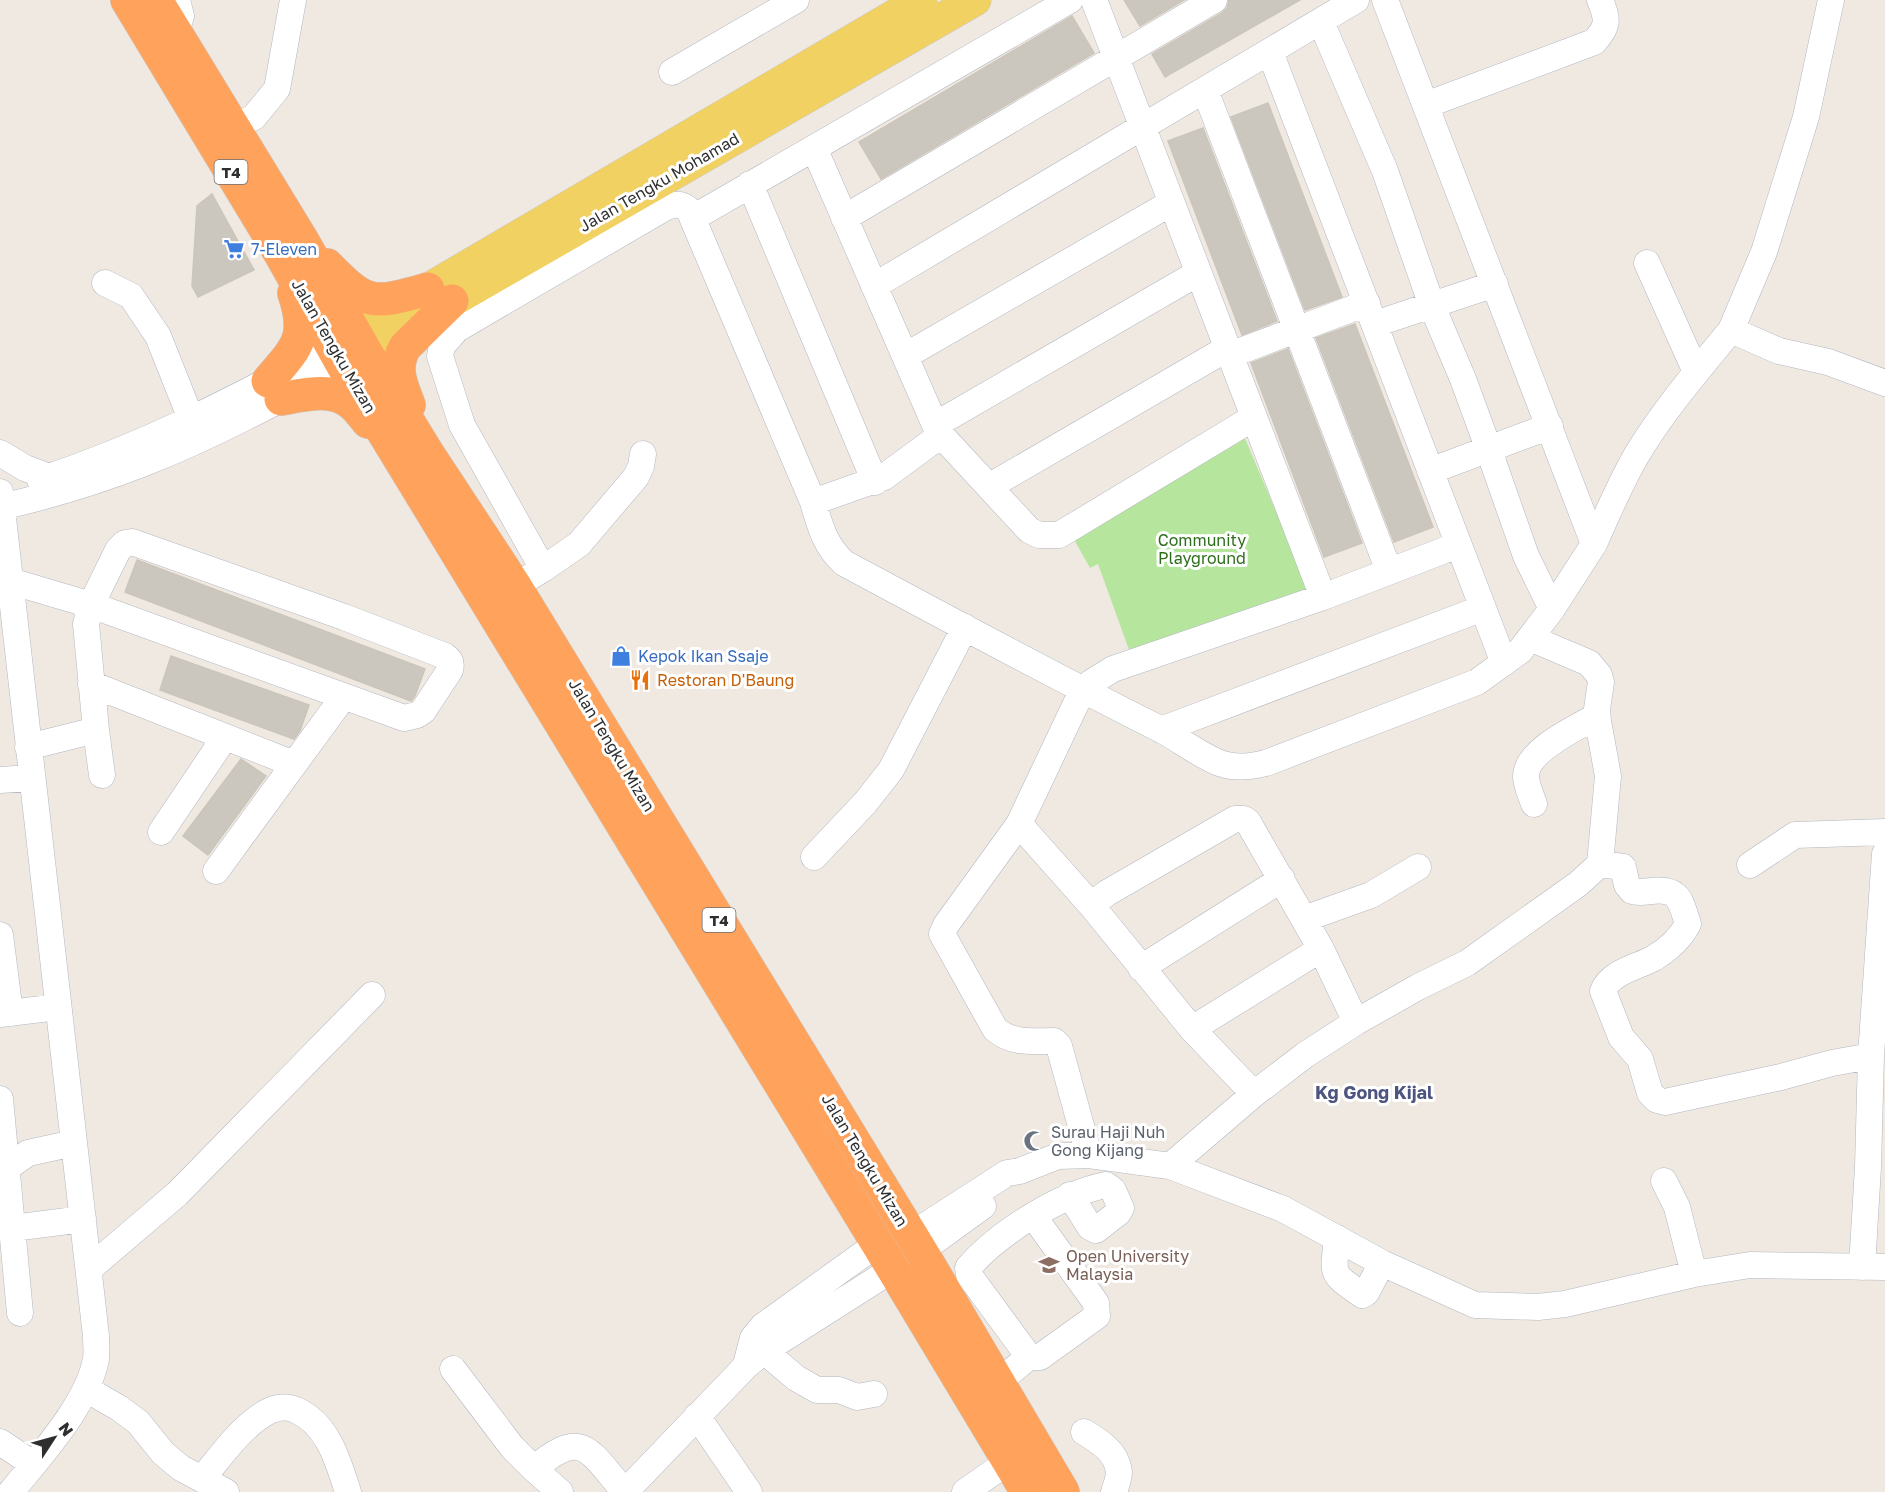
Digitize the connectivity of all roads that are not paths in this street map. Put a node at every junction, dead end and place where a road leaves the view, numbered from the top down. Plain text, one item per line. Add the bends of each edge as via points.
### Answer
1 (127, 0) edge
2 (156, 0) edge
3 (177, 0) edge
4 (293, 0) edge
5 (796, 0) edge
6 (921, 0) edge
7 (975, 0) edge
8 (1070, 0) edge
9 (1094, 0) edge
10 (1214, 0) edge
11 (1356, 0) edge
12 (1385, 0) edge
13 (1600, 0) edge
14 (1831, 0) edge
15 (1321, 22) junction
16 (176, 32) junction
17 (1270, 52) junction
18 (1116, 57) junction
19 (672, 72) dead end
20 (1205, 90) junction
21 (1426, 105) junction
22 (1142, 126) junction
23 (234, 127) junction
24 (814, 148) junction
25 (750, 184) junction
26 (1171, 203) junction
27 (693, 218) junction
28 (844, 218) junction
29 (291, 246) junction
30 (1647, 262) dead end
31 (1198, 273) junction
32 (105, 284) dead end
33 (1495, 284) junction
34 (874, 286) junction
35 (440, 295) junction
36 (1432, 306) junction
37 (1371, 314) junction
38 (1296, 330) junction
39 (1731, 330) junction
40 (349, 349) junction
41 (1229, 352) junction
42 (905, 356) junction
43 (1696, 372) junction
44 (1885, 384) edge
45 (275, 390) junction
46 (1253, 417) junction
47 (191, 419) junction
48 (1550, 426) junction
49 (938, 430) junction
50 (1489, 448) junction
51 (0, 453) edge
52 (643, 454) dead end
53 (416, 458) junction
54 (1430, 471) junction
55 (875, 482) junction
56 (990, 486) junction
57 (47, 487) junction
58 (813, 502) junction
59 (2, 517) edge
60 (1594, 544) junction
61 (1458, 545) junction
62 (543, 569) junction
63 (1389, 571) junction
64 (5, 581) edge
65 (515, 586) junction
66 (1323, 597) junction
67 (91, 605) junction
68 (1483, 608) junction
69 (1552, 609) junction
70 (965, 627) junction
71 (1530, 638) junction
72 (1504, 663) junction
73 (91, 684) junction
74 (1082, 691) junction
75 (344, 696) junction
76 (1597, 716) junction
77 (96, 730) junction
78 (1161, 730) junction
79 (225, 737) junction
80 (28, 747) junction
81 (294, 764) junction
82 (102, 775) dead end
83 (31, 778) junction
84 (0, 780) edge
85 (1534, 804) dead end
86 (1019, 824) junction
87 (161, 832) dead end
88 (1885, 832) edge
89 (1885, 854) edge
90 (814, 857) dead end
91 (1600, 864) junction
92 (1750, 865) dead end
93 (1418, 867) dead end
94 (216, 872) dead end
95 (1282, 879) junction
96 (1090, 905) junction
97 (1304, 919) junction
98 (0, 935) edge
99 (1321, 949) junction
100 (1141, 968) junction
101 (372, 995) dead end
102 (58, 1007) junction
103 (5, 1013) edge
104 (1356, 1022) junction
105 (1192, 1029) junction
106 (1871, 1056) junction
107 (1254, 1094) junction
108 (0, 1099) edge
109 (74, 1143) junction
110 (1089, 1155) junction
111 (1170, 1166) junction
112 (4, 1170) edge
113 (1664, 1181) dead end
114 (1070, 1195) dead end
115 (1034, 1217) junction
116 (83, 1219) junction
117 (13, 1228) junction
118 (1337, 1238) junction
119 (916, 1243) junction
120 (885, 1257) junction
121 (1382, 1263) junction
122 (1874, 1267) edge
123 (89, 1269) junction
124 (1694, 1274) junction
125 (20, 1313) dead end
126 (754, 1352) junction
127 (1029, 1357) junction
128 (453, 1369) dead end
129 (998, 1382) junction
130 (86, 1389) junction
131 (874, 1394) dead end
132 (697, 1416) junction
133 (1084, 1431) dead end
134 (0, 1442) edge
135 (1009, 1461) junction
136 (534, 1469) junction
137 (202, 1479) junction
138 (22, 1483) edge
139 (558, 1491) edge
140 (226, 1492) edge
141 (348, 1492) edge
142 (625, 1492) edge
143 (749, 1492) edge
144 (965, 1492) edge
145 (1027, 1492) edge
146 (1063, 1492) edge
147 (1114, 1492) edge

1 - 29 highway, Jalan Tengku Mizan / T4
2 - 16 highway, Jalan Tengku Mizan / T4
3 - 16 street via 181,16
4 - 23 street via 277,89 254,117
5 - 19 street
6 - 35 main road, Jalan Tengku Mohamad
7 - 35 main road, Jalan Tengku Mohamad
8 - 24 street
9 - 18 street
10 - 18 street
11 - 15 street
12 - 21 street
13 - 21 street via 1606,24 1594,42
14 - 39 street via 1806,117 1764,252
15 - 17 street
15 - 36 street via 1385,171
16 - 23 highway, Jalan Tengku Mizan / T4
17 - 20 street
17 - 37 street
18 - 22 street
18 - 28 street
20 - 22 street
20 - 38 street
21 - 33 street
22 - 26 street
22 - 34 street
23 - 29 highway, Jalan Tengku Mizan / T4
24 - 25 street
24 - 28 street
25 - 27 street
25 - 55 street
26 - 31 street
26 - 42 street
27 - 58 street
27 - 62 street via 684,205 666,207 457,329 442,346 441,357 458,415
28 - 34 street
29 - 35 highway via 349,287 375,300
29 - 40 highway, Jalan Tengku Mizan / T4
29 - 45 highway via 301,334
30 - 43 street
31 - 41 street
31 - 49 street
32 - 47 street via 130,296 158,336
33 - 36 street
33 - 48 street
34 - 42 street
35 - 40 main road, Jalan Tengku Mohamad
35 - 53 highway via 405,348 399,364 398,376
36 - 37 street
36 - 50 street
37 - 38 street
37 - 54 street
38 - 41 street
38 - 63 street
39 - 43 street
39 - 44 street via 1779,351 1828,362
40 - 45 street
40 - 53 highway, Jalan Tengku Mizan / T4
41 - 46 street
41 - 56 street
42 - 49 street
43 - 60 street via 1638,453
45 - 47 street
45 - 53 highway via 337,396 351,403
45 - 57 street via 191,444 142,464
46 - 56 street via 1059,535 1039,535 1029,530
46 - 66 street
47 - 57 street
48 - 50 street
48 - 60 street
49 - 55 street
49 - 56 street
50 - 54 street
50 - 69 street via 1527,556
51 - 57 street
52 - 62 street via 636,477 579,544
53 - 65 highway, Jalan Tengku Mizan / T4
53 - 120 highway, Jalan Tengku Mizan / T4
54 - 61 street
55 - 58 street
57 - 59 street
57 - 59 street via 25,515
58 - 70 street via 825,540 843,563
59 - 64 street
60 - 69 street
61 - 63 street
61 - 68 street
62 - 65 street
63 - 66 street
64 - 67 street
64 - 80 street
65 - 119 highway, Jalan Tengku Mizan / T4
66 - 74 street via 1113,669
67 - 73 street via 86,624
67 - 75 street
67 - 75 street via 118,550 132,542 344,617 445,656 452,664 417,715 404,718
68 - 72 street
68 - 78 street
69 - 71 street
70 - 74 street
70 - 90 street via 891,770
71 - 72 street
71 - 76 street via 1595,668 1602,682
72 - 78 street via 1477,682 1255,766 1217,762
73 - 77 street
73 - 79 street
74 - 78 street
74 - 86 street
75 - 81 street
76 - 85 street via 1560,736 1532,762 1526,775
76 - 91 street via 1608,776
77 - 80 street
77 - 82 street
79 - 81 street
79 - 87 street
80 - 83 street
81 - 94 street
83 - 84 street
83 - 102 street
86 - 96 street
86 - 110 street via 942,934 995,1029 1010,1039 1054,1041 1059,1046
88 - 92 street via 1795,835
89 - 106 street
91 - 104 street via 1467,963
91 - 106 street via 1623,867 1632,891 1671,893 1682,905 1688,924 1681,938 1654,958 1609,980 1603,991 1622,1037 1640,1059 1650,1093 1657,1100 1665,1102
93 - 97 street via 1371,895
95 - 96 street via 1248,822 1235,819
95 - 97 street
95 - 100 street
96 - 100 street
97 - 99 street
98 - 103 street
99 - 104 street
99 - 105 street
100 - 105 street
101 - 123 street via 177,1194
102 - 103 street
102 - 109 street
104 - 107 street
105 - 107 street
106 - 122 street via 1869,1145
107 - 111 street
108 - 112 street
109 - 112 street via 28,1153
109 - 116 street
110 - 111 street
110 - 119 street via 1058,1156 993,1180
111 - 118 street via 1283,1209
112 - 117 street
113 - 124 street via 1677,1207
114 - 115 street
115 - 127 street via 980,1254 968,1268 969,1275
115 - 127 street via 1096,1303 1097,1316 1040,1357
116 - 117 street
116 - 123 street
117 - 125 street
118 - 121 street
118 - 121 street via 1334,1269 1338,1277 1362,1295
119 - 129 highway, Jalan Tengku Mizan / T4
120 - 126 street
120 - 135 highway, Jalan Tengku Mizan / T4
121 - 124 street via 1475,1305 1511,1307 1565,1304
122 - 124 street via 1750,1265
123 - 130 street via 96,1359
126 - 131 street via 817,1389 838,1390 857,1397
126 - 132 street
127 - 129 street
128 - 136 street
129 - 146 highway, Jalan Tengku Mizan / T4
130 - 137 street via 138,1422 163,1453
130 - 138 street
132 - 142 street
132 - 143 street
133 - 147 street via 1106,1446 1114,1458 1119,1473
134 - 138 street
135 - 144 street
135 - 145 highway, Jalan Tengku Mizan / T4
136 - 139 street
136 - 142 street via 554,1453 573,1446 586,1449
137 - 140 street
137 - 141 street via 249,1426 271,1410 289,1407 307,1415 323,1431

